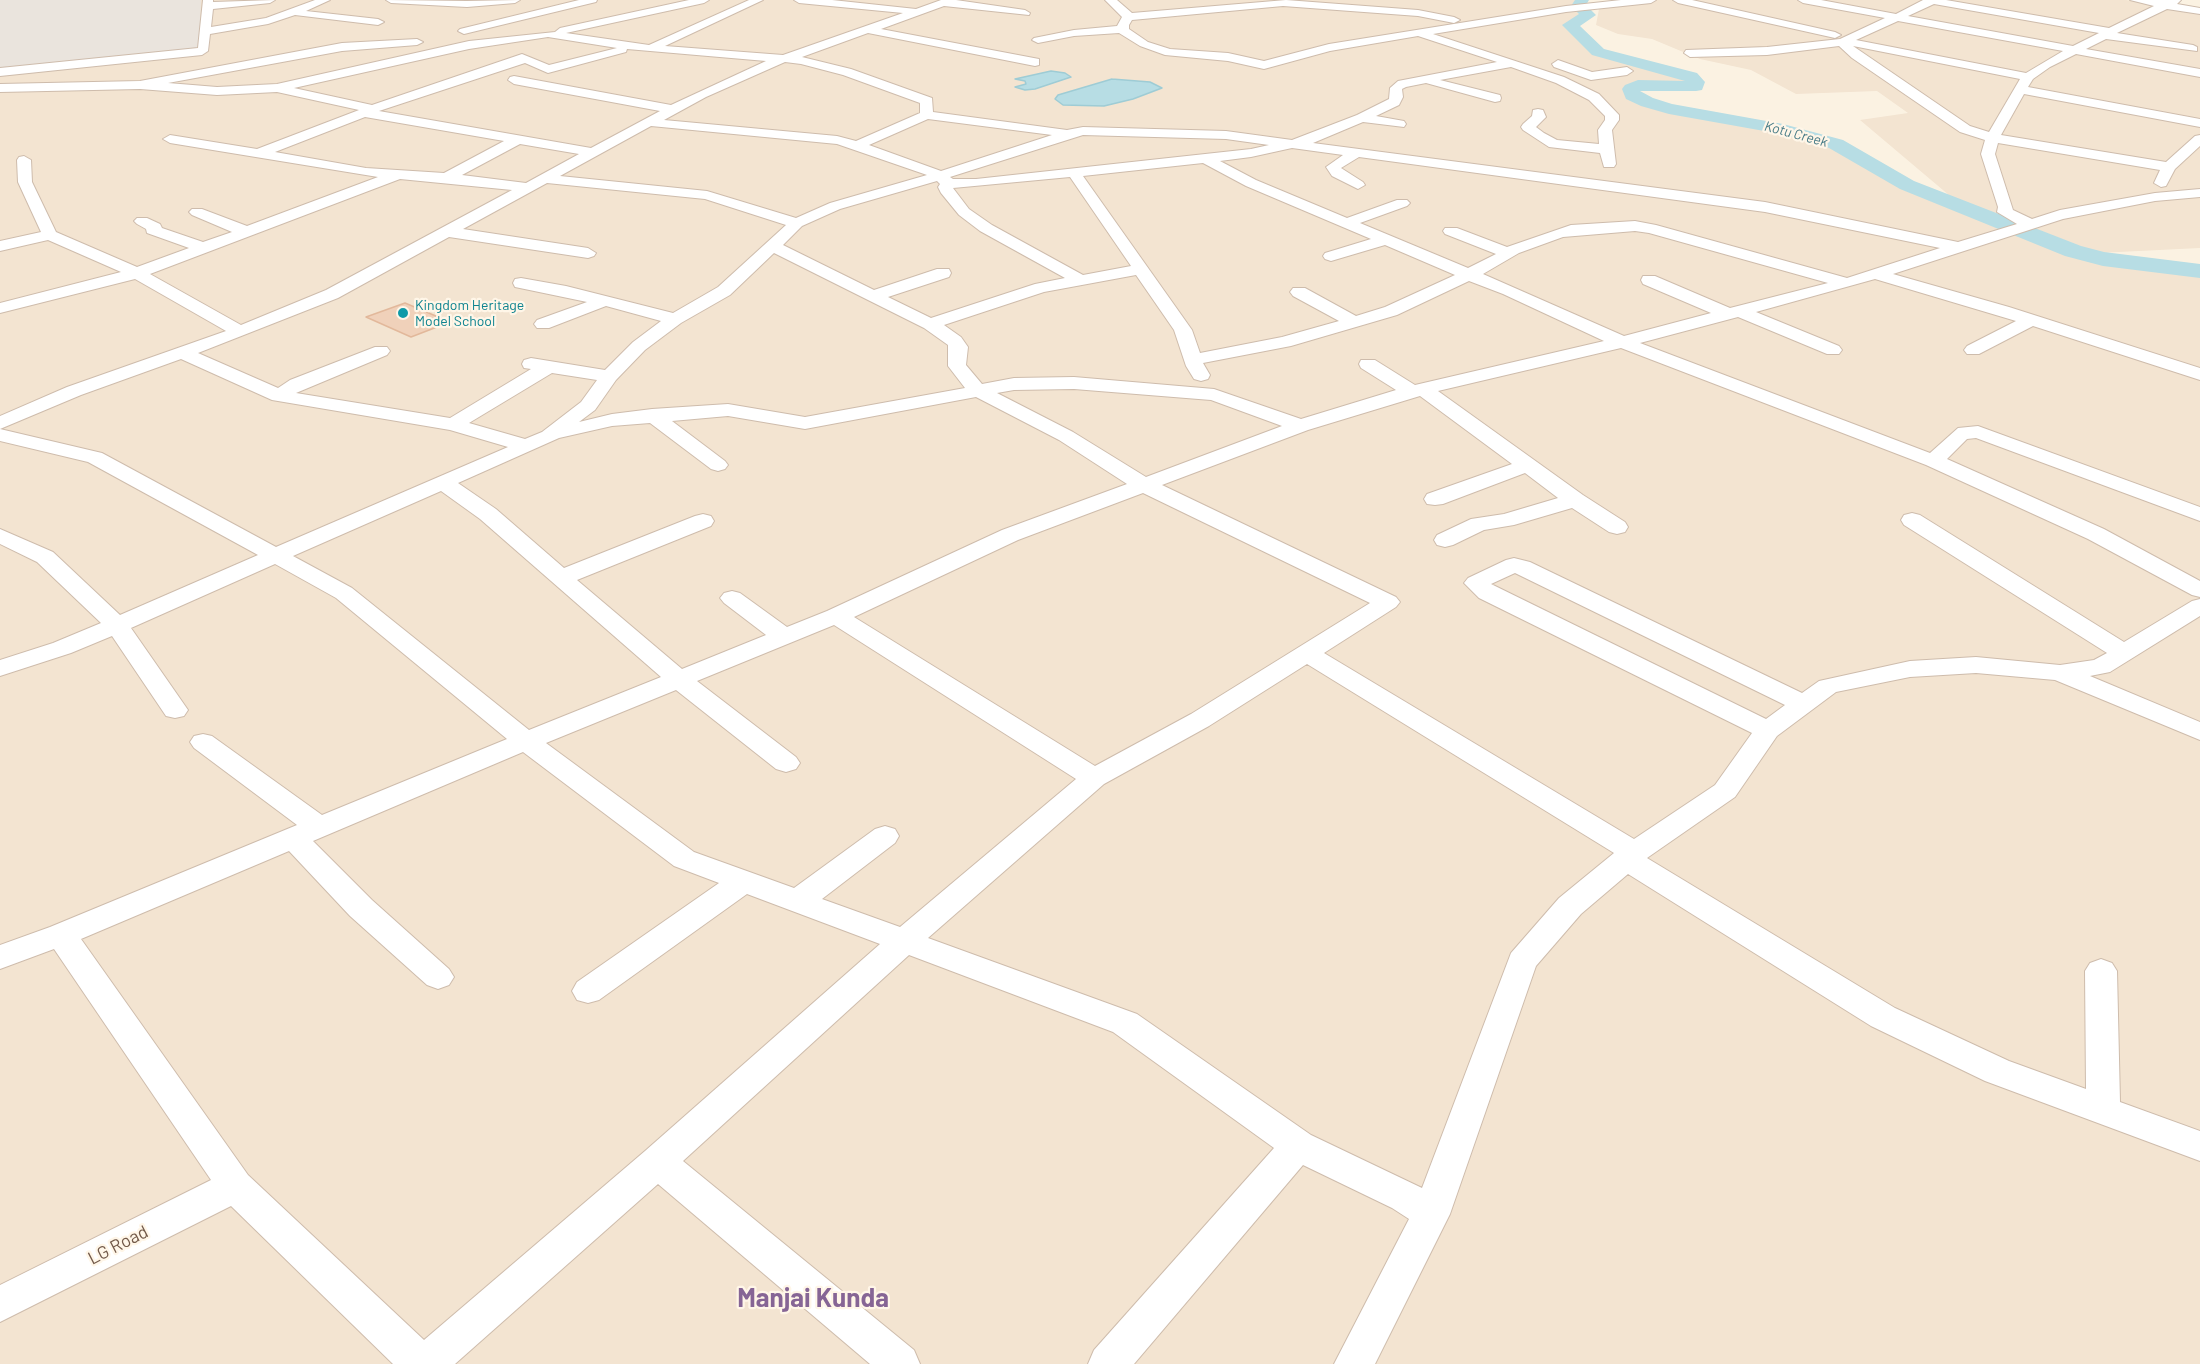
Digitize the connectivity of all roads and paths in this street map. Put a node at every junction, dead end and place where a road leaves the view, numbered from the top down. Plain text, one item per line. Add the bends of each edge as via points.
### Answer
1 (270, 0) edge
2 (325, 0) edge
3 (391, 0) edge
4 (515, 0) edge
5 (592, 0) edge
6 (664, 0) edge
7 (704, 0) edge
8 (758, 0) edge
9 (799, 0) edge
10 (1015, 0) edge
11 (1110, 0) edge
12 (1651, 0) edge
13 (1678, 0) edge
14 (1803, 0) edge
15 (1932, 0) edge
16 (2135, 0) edge
17 (419, 1) edge
18 (947, 1) edge
19 (1281, 2) edge
20 (207, 3) edge
21 (686, 3) junction
22 (2171, 3) edge
23 (467, 4) junction
24 (1521, 4) dead end
25 (993, 9) junction
26 (1555, 11) junction
27 (2200, 11) edge
28 (296, 12) junction
29 (922, 12) junction
30 (1025, 13) dead end
31 (2110, 17) dead end
32 (1898, 18) junction
33 (365, 20) junction
34 (2132, 21) junction
35 (378, 22) dead end
36 (1125, 23) junction
37 (1469, 24) junction
38 (1454, 26) junction
39 (476, 27) junction
40 (870, 30) junction
41 (204, 32) junction
42 (1416, 33) junction
43 (1863, 33) junction
44 (2108, 33) junction
45 (548, 34) junction
46 (448, 35) dead end
47 (1483, 37) dead end
48 (426, 40) dead end
49 (499, 40) junction
50 (1038, 40) dead end
51 (1846, 40) junction
52 (483, 42) junction
53 (1922, 43) dead end
54 (633, 47) junction
55 (651, 49) junction
56 (2193, 49) dead end
57 (2078, 50) junction
58 (202, 51) junction
59 (1690, 53) dead end
60 (290, 57) junction
61 (786, 58) junction
62 (526, 59) junction
63 (1542, 59) dead end
64 (2023, 60) dead end
65 (1035, 62) dead end
66 (1511, 63) junction
67 (194, 64) junction
68 (2046, 64) junction
69 (1627, 71) dead end
70 (0, 72) edge
71 (2200, 73) edge
72 (326, 76) junction
73 (188, 77) junction
74 (514, 80) dead end
75 (1424, 80) junction
76 (2024, 83) junction
77 (140, 85) junction
78 (71, 86) junction
79 (0, 88) edge
80 (277, 88) junction
81 (176, 89) junction
82 (1495, 98) dead end
83 (671, 110) junction
84 (369, 111) junction
85 (1538, 113) dead end
86 (926, 115) junction
87 (1362, 118) junction
88 (647, 122) junction
89 (2200, 123) edge
90 (1399, 124) dead end
91 (1071, 133) junction
92 (1993, 138) junction
93 (170, 139) dead end
94 (2200, 139) edge
95 (517, 140) junction
96 (857, 144) junction
97 (1292, 144) junction
98 (1606, 149) junction
99 (2193, 151) edge
100 (591, 152) junction
101 (1355, 153) junction
102 (258, 154) junction
103 (1203, 157) junction
104 (24, 160) dead end
105 (2169, 167) junction
106 (1072, 171) junction
107 (397, 175) junction
108 (446, 178) junction
109 (546, 179) junction
110 (945, 180) junction
111 (1358, 185) dead end
112 (1613, 185) junction
113 (530, 188) junction
114 (2200, 193) edge
115 (2155, 197) junction
116 (1402, 203) dead end
117 (197, 212) dead end
118 (142, 222) dead end
119 (797, 223) junction
120 (1347, 223) junction
121 (2018, 228) junction
122 (1452, 231) dead end
123 (247, 232) junction
124 (448, 232) junction
125 (50, 235) junction
126 (1387, 240) junction
127 (0, 246) edge
128 (772, 246) junction
129 (1957, 247) junction
130 (204, 248) junction
131 (588, 253) dead end
132 (1508, 253) junction
133 (1331, 256) dead end
134 (1142, 269) junction
135 (137, 273) junction
136 (943, 273) dead end
137 (1467, 274) junction
138 (1875, 274) junction
139 (1080, 280) junction
140 (1649, 280) dead end
141 (521, 283) dead end
142 (1847, 283) junction
143 (1299, 292) dead end
144 (873, 296) junction
145 (604, 301) junction
146 (0, 308) edge
147 (1735, 313) junction
148 (675, 319) junction
149 (2032, 320) junction
150 (1354, 322) junction
151 (543, 324) dead end
152 (930, 324) junction
153 (240, 332) junction
154 (1622, 342) junction
155 (1833, 350) dead end
156 (1973, 350) dead end
157 (381, 351) dead end
158 (181, 352) junction
159 (1194, 360) junction
160 (522, 362) dead end
161 (1368, 364) dead end
162 (548, 367) junction
163 (2200, 374) edge
164 (609, 376) junction
165 (977, 390) junction
166 (1418, 390) junction
167 (1214, 395) junction
168 (279, 396) junction
169 (652, 415) junction
170 (0, 423) edge
171 (453, 424) junction
172 (1301, 426) junction
173 (0, 435) edge
174 (549, 436) junction
175 (527, 446) junction
176 (1933, 461) junction
177 (2116, 462) dead end
178 (718, 465) dead end
179 (1528, 465) junction
180 (2096, 476) junction
181 (444, 483) junction
182 (1144, 485) junction
183 (1435, 499) dead end
184 (1575, 500) junction
185 (2200, 514) edge
186 (1912, 520) dead end
187 (703, 521) dead end
188 (1617, 527) dead end
189 (0, 536) edge
190 (1445, 540) dead end
191 (274, 555) junction
192 (561, 578) junction
193 (2200, 590) edge
194 (732, 598) dead end
195 (2200, 606) edge
196 (836, 616) junction
197 (117, 625) junction
198 (784, 637) junction
199 (1307, 653) junction
200 (2124, 653) junction
201 (0, 668) edge
202 (2060, 673) junction
203 (679, 680) junction
204 (1802, 702) junction
205 (175, 710) dead end
206 (1768, 730) junction
207 (2200, 732) edge
208 (526, 741) junction
209 (203, 742) dead end
210 (786, 763) dead end
211 (1094, 778) junction
212 (306, 832) junction
213 (885, 836) dead end
214 (1630, 856) junction
215 (744, 881) junction
216 (798, 901) junction
217 (61, 935) junction
218 (904, 941) junction
219 (0, 957) edge
220 (2101, 971) dead end
221 (438, 977) dead end
222 (588, 992) dead end
223 (2103, 1109) junction
224 (1298, 1146) junction
225 (2200, 1146) edge
226 (658, 1162) junction
227 (235, 1186) junction
228 (1431, 1214) junction
229 (0, 1304) edge
230 (423, 1364) edge
231 (900, 1364) edge
232 (1108, 1364) edge
233 (1354, 1364) edge

1 - 20 street
2 - 28 street
3 - 17 street
4 - 23 street
5 - 39 street
6 - 21 street
7 - 21 street
8 - 55 street
9 - 29 street
10 - 25 street
11 - 36 street via 1126,12
12 - 26 street
13 - 51 street
14 - 32 street
15 - 32 street
15 - 44 street
16 - 22 street
17 - 23 street
17 - 33 street
18 - 25 street
18 - 29 street
19 - 36 street
19 - 37 street via 1418,14
20 - 41 street
21 - 45 street
22 - 27 street
22 - 34 street
23 - 39 street via 443,10
24 - 26 street
25 - 30 street
26 - 37 street
28 - 33 street
28 - 41 street via 260,23
29 - 40 street
31 - 34 street
32 - 43 street
32 - 57 street
33 - 35 street
34 - 44 street
36 - 42 street via 1144,44 1157,49 1264,65 1329,48
36 - 50 street
37 - 38 street
38 - 42 street
38 - 47 street
39 - 46 street
39 - 49 street
40 - 61 street
40 - 65 street
41 - 58 street
42 - 66 street
43 - 51 street
43 - 53 street
44 - 56 street
44 - 57 street
45 - 49 street
45 - 54 street
48 - 60 street via 355,45
49 - 52 street
51 - 59 street via 1767,51
51 - 76 street
51 - 92 street via 1856,55 1965,129
52 - 62 street
52 - 72 street
54 - 55 street
54 - 62 street via 548,69
55 - 61 street
57 - 68 street
57 - 71 street
58 - 67 street
58 - 70 street
60 - 72 street
60 - 73 street
61 - 83 street via 738,76
61 - 86 street via 831,67 927,101
62 - 84 street
63 - 69 street via 1591,76
64 - 68 street
66 - 75 street
66 - 98 street via 1576,87 1602,103 1612,115 1605,130
67 - 73 street
67 - 78 street
68 - 76 street
72 - 80 street
73 - 77 street
73 - 81 street
74 - 83 street
75 - 82 street
75 - 87 street via 1398,86 1394,102
76 - 89 street
76 - 92 street
77 - 78 street
77 - 81 street
78 - 79 street
80 - 81 street
80 - 84 street
83 - 88 street
84 - 95 street
84 - 102 street
85 - 98 street via 1539,117 1528,127 1544,140
86 - 91 street
86 - 96 street
87 - 90 street
87 - 97 street
88 - 96 street
88 - 100 street
91 - 97 street via 1226,135
91 - 110 street
92 - 105 street
92 - 121 street via 1988,154 2005,212
93 - 102 street
94 - 99 street
95 - 100 street
95 - 108 street
96 - 110 street
97 - 101 street
97 - 103 street
98 - 112 street
99 - 105 street
100 - 109 street
101 - 111 street via 1333,168
101 - 112 street
102 - 107 street
103 - 106 street
103 - 120 street via 1251,183
104 - 125 street via 25,182
105 - 115 street
106 - 110 street
106 - 134 street
107 - 108 street
107 - 123 street
108 - 113 street
109 - 113 street
109 - 119 street via 707,195
110 - 119 street via 835,206
110 - 139 street via 945,187 964,212
112 - 129 street via 1809,214
113 - 124 street
114 - 115 street
115 - 121 street via 2060,215
116 - 120 street
117 - 123 street
118 - 130 street via 154,227 153,230
119 - 128 street
120 - 126 street
121 - 129 street
122 - 132 street
123 - 130 street
124 - 131 street
124 - 153 street via 332,294
125 - 127 street
125 - 135 street
126 - 133 street
126 - 137 street
128 - 144 street
128 - 148 street via 724,291
129 - 138 street
130 - 135 street
132 - 137 street
132 - 142 street via 1558,232 1642,226
134 - 139 street
134 - 159 street via 1183,330
135 - 146 street
135 - 153 street
136 - 144 street
137 - 150 street via 1391,310
137 - 154 street
138 - 142 street
138 - 149 street
139 - 152 street via 1024,292
140 - 147 street
141 - 145 street
142 - 147 street
143 - 150 street
144 - 152 street
145 - 148 street
145 - 151 street
147 - 154 street
147 - 155 street
148 - 164 street via 639,346
149 - 156 street
149 - 163 street
150 - 159 street via 1285,342
152 - 165 street via 955,341 959,347 957,366
153 - 158 street
154 - 166 street
154 - 176 street
157 - 168 street via 297,384
158 - 168 street
158 - 170 street
159 - 167 street
160 - 162 street
161 - 166 street
162 - 164 street
162 - 171 street
164 - 174 street via 588,406
165 - 167 street via 1014,384 1074,383
165 - 169 street via 805,423 728,410
165 - 182 street via 1066,436
166 - 172 street
166 - 179 street
167 - 172 street
168 - 171 street
169 - 174 street via 612,420
169 - 178 street
171 - 175 street
172 - 182 street
173 - 191 street via 95,457
174 - 175 street
175 - 181 street
176 - 180 street via 1960,435 1978,432
176 - 193 street via 2096,534
177 - 180 street
179 - 183 street
179 - 184 street
180 - 185 street
181 - 191 street
181 - 192 street via 488,514
182 - 196 street via 1010,536
182 - 199 street via 1388,602
184 - 188 street
184 - 190 street via 1479,524
186 - 200 street
187 - 192 street
189 - 197 street via 45,557
191 - 197 street
191 - 208 street via 344,593
192 - 203 street
194 - 198 street
195 - 200 street
196 - 198 street
196 - 211 street
197 - 201 street
197 - 205 street
198 - 203 street
199 - 211 street via 1200,720
199 - 214 street
200 - 202 street via 2101,667
202 - 204 street via 1976,665 1910,669 1828,686
202 - 207 street
203 - 208 street
203 - 210 street
204 - 206 street
204 - 206 street via 1522,567 1506,568 1476,583 1487,593
206 - 214 street via 1725,790
208 - 212 street
208 - 215 street via 684,859
209 - 212 street
211 - 218 street
212 - 217 street
212 - 221 street via 361,908
213 - 216 street
214 - 223 street via 1883,1017 1997,1071
214 - 228 street via 1570,906 1522,961
215 - 216 street
215 - 222 street
216 - 218 street
217 - 219 street
217 - 227 street
218 - 224 street via 1125,1023
218 - 226 street
220 - 223 street
223 - 225 street
224 - 228 street via 1405,1197
224 - 232 street
226 - 230 street
226 - 231 street
227 - 229 street, LG Road
227 - 230 street
228 - 233 street

